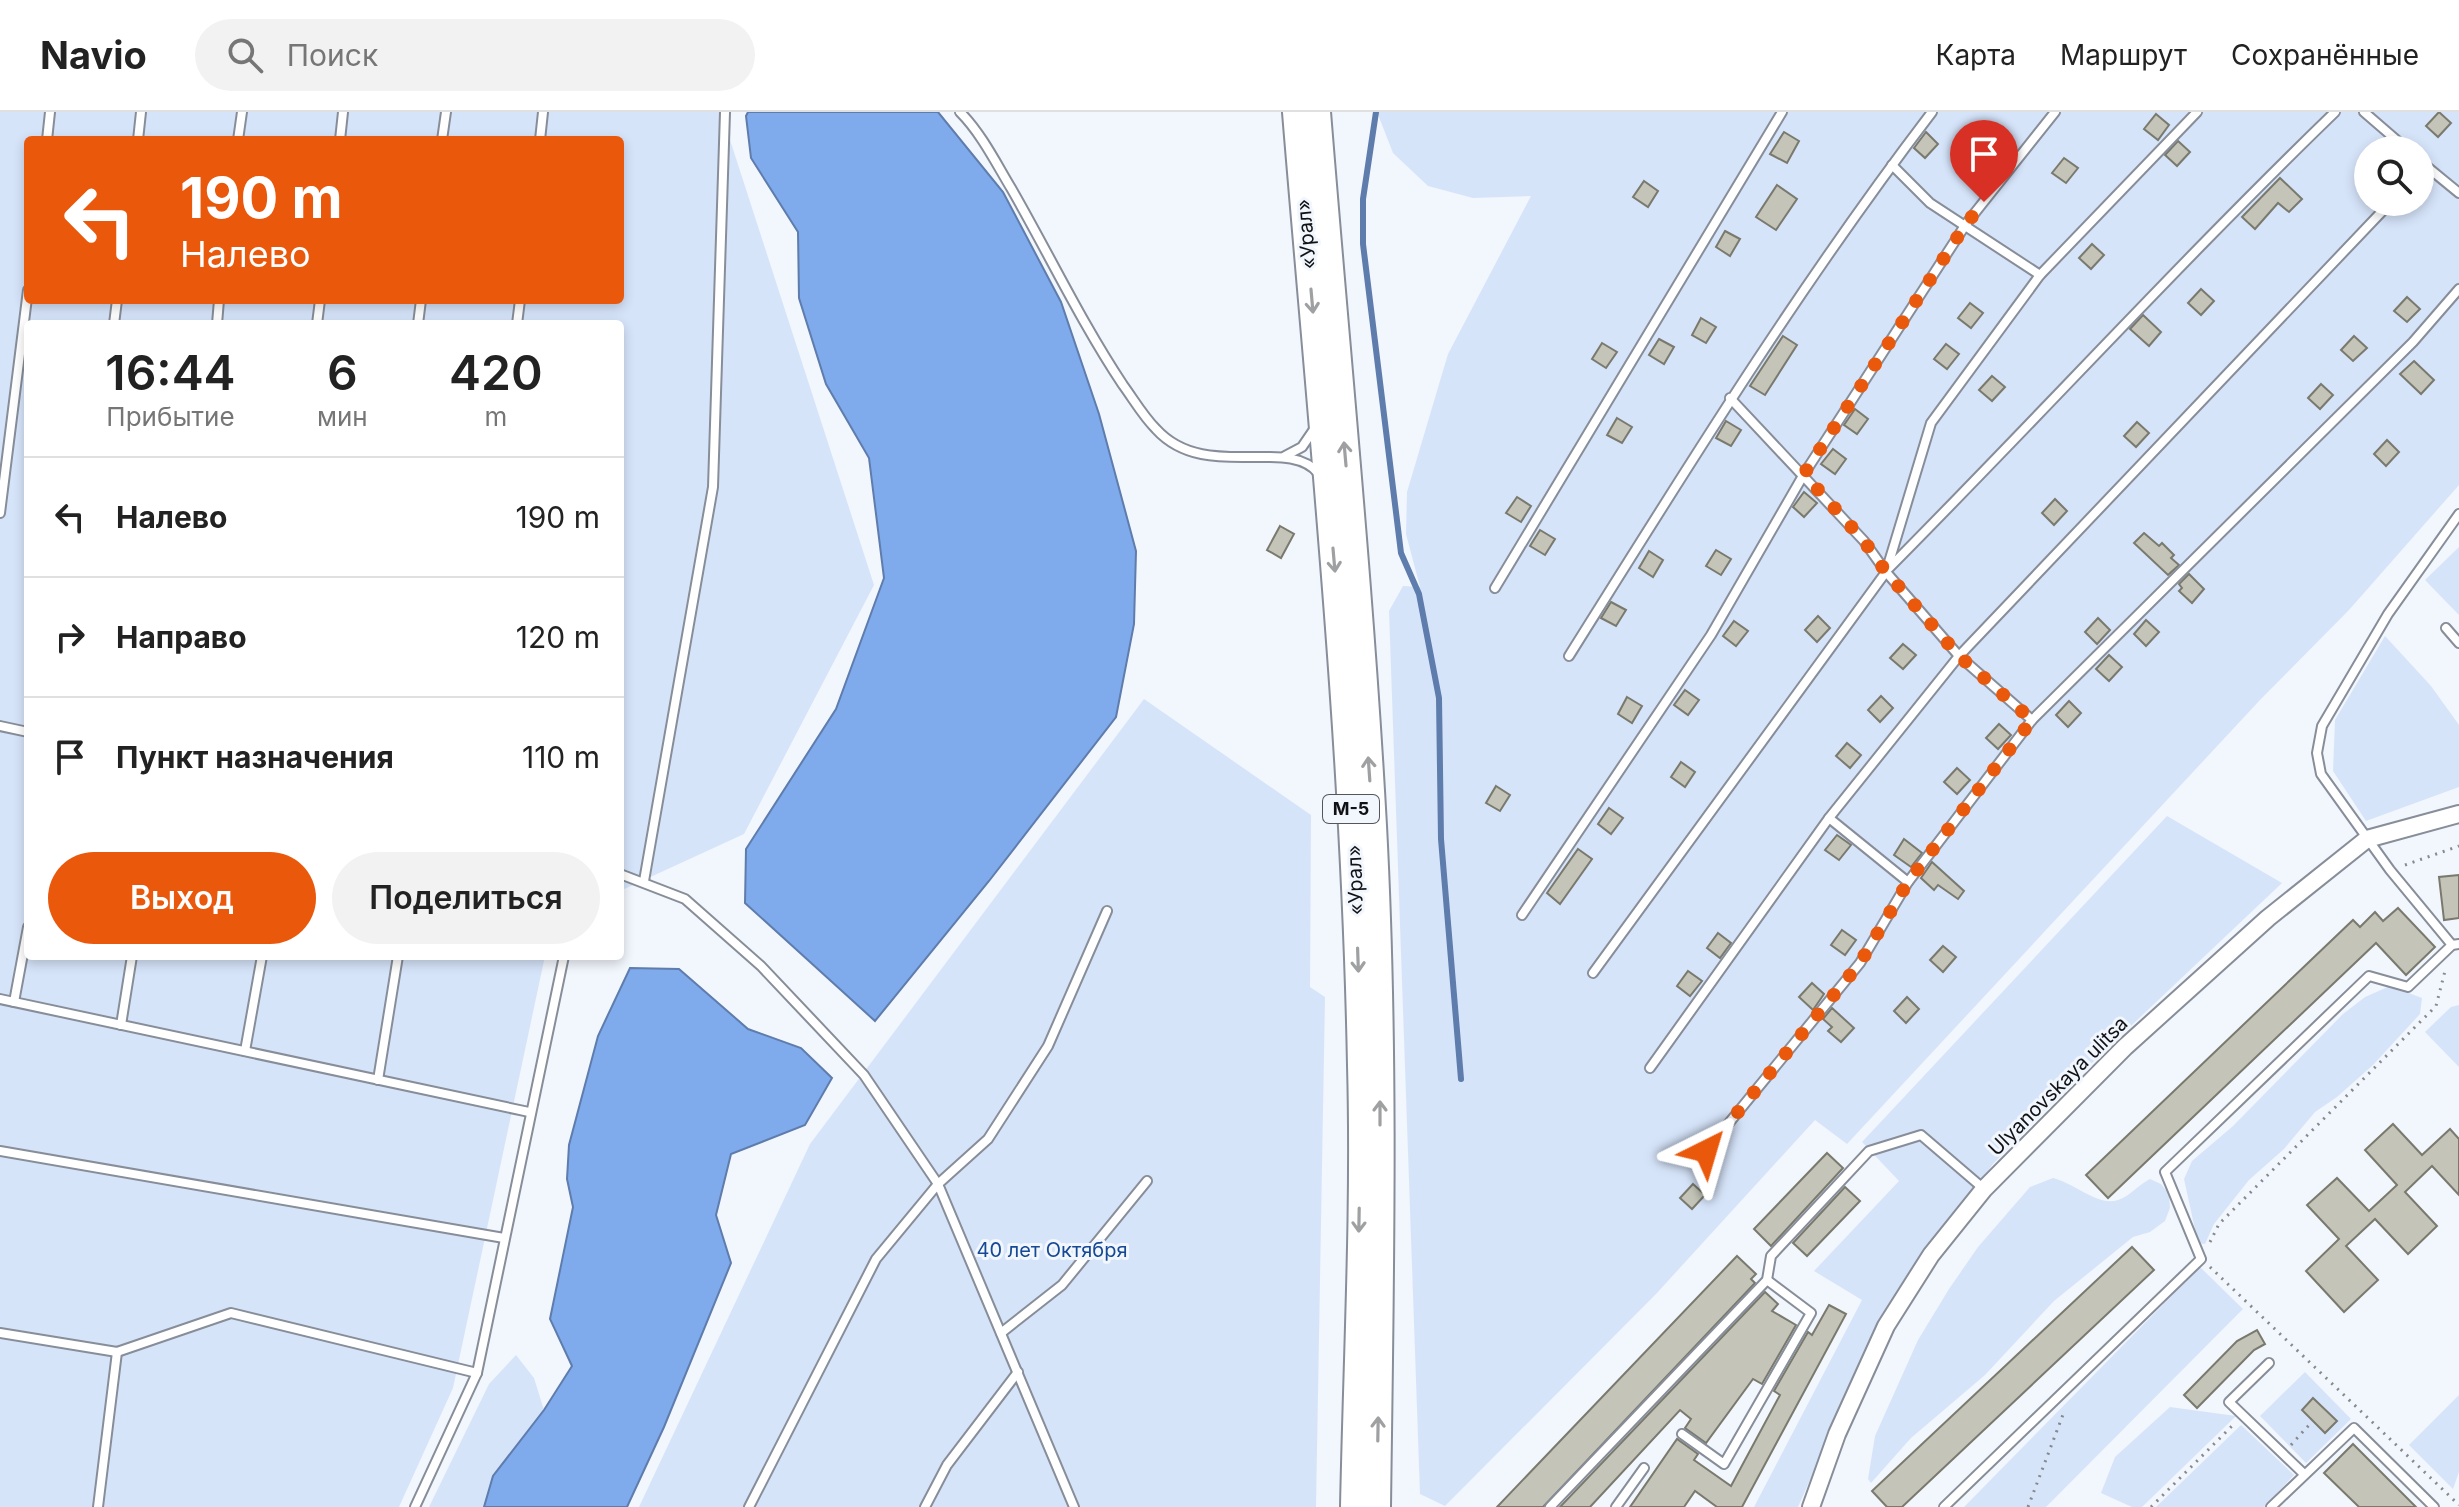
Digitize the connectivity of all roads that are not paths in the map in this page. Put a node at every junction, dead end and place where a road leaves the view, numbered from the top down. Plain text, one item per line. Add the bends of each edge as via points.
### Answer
1 (50, 112) edge
2 (141, 112) edge
3 (242, 112) edge
4 (343, 112) edge
5 (446, 112) edge
6 (543, 112) edge
7 (725, 112) edge
8 (960, 112) edge
9 (1296, 112) edge
10 (1317, 112) edge
11 (1782, 112) edge
12 (1932, 112) edge
13 (2055, 112) edge
14 (2197, 112) edge
15 (2335, 112) edge
16 (2364, 112) edge
17 (47, 136) edge
18 (138, 136) edge
19 (239, 136) edge
20 (340, 136) edge
21 (443, 136) edge
22 (540, 136) edge
23 (2392, 136) edge
24 (1892, 165) junction
25 (2434, 175) edge
26 (2459, 193) edge
27 (2378, 216) edge
28 (1966, 224) junction
29 (2040, 275) junction
30 (2459, 289) edge
31 (24, 322) edge
32 (1730, 398) junction
33 (1321, 407) junction
34 (1281, 457) junction
35 (1804, 474) junction
36 (1328, 492) junction
37 (0, 513) edge
38 (2459, 514) edge
39 (1886, 572) junction
40 (1495, 588) dead end
41 (2446, 628) dead end
42 (2459, 643) edge
43 (1569, 656) dead end
44 (1959, 656) junction
45 (2032, 720) junction
46 (0, 726) edge
47 (24, 731) edge
48 (2459, 814) edge
49 (1829, 818) junction
50 (2367, 839) junction
51 (624, 875) edge
52 (644, 881) junction
53 (1908, 882) junction
54 (1107, 911) dead end
55 (1522, 915) dead end
56 (2456, 944) edge
57 (24, 948) edge
58 (131, 960) edge
59 (261, 960) edge
60 (397, 960) edge
61 (563, 960) edge
62 (1593, 973) dead end
63 (0, 999) edge
64 (14, 1002) junction
65 (121, 1025) junction
66 (245, 1051) junction
67 (1650, 1068) dead end
68 (378, 1080) junction
69 (529, 1112) junction
70 (0, 1151) edge
71 (1706, 1151) dead end
72 (1147, 1181) dead end
73 (938, 1184) junction
74 (1984, 1189) junction
75 (504, 1238) junction
76 (1767, 1280) junction
77 (0, 1333) edge
78 (1001, 1333) junction
79 (117, 1352) junction
80 (2269, 1363) dead end
81 (1018, 1372) junction
82 (477, 1373) junction
83 (1682, 1434) dead end
84 (1644, 1468) dead end
85 (2304, 1474) junction
86 (98, 1507) edge
87 (415, 1507) edge
88 (749, 1507) edge
89 (925, 1507) edge
90 (1074, 1507) edge
91 (1354, 1507) edge
92 (1377, 1507) edge
93 (1550, 1507) edge
94 (1616, 1507) edge
95 (1811, 1507) edge
96 (1944, 1507) edge
97 (2271, 1507) edge
98 (2434, 1507) edge

1 - 17 lane
2 - 18 lane
3 - 19 lane
4 - 20 lane
5 - 21 lane
6 - 22 lane
7 - 52 lane via 713,487
8 - 34 lane via 998,165 1090,336 1157,431 1177,448 1199,456
9 -> 33 highway, «Урал» / М-5
92 -> 10 highway, «Урал» / М-5 via 1381,1068 1373,828
11 - 40 lane
12 - 24 lane
13 - 28 lane
14 - 29 lane
15 - 39 lane
16 - 23 lane
24 - 28 lane via 1930,203
24 - 32 lane
25 - 26 lane
27 - 44 lane
28 - 29 lane
28 - 35 lane
29 - 39 lane via 1931,423
30 - 45 lane via 2413,342
31 - 37 lane
32 - 35 lane
32 - 43 lane
33 - 34 lane via 1307,442
33 - 36 highway, «Урал» / М-5
34 - 36 lane via 1310,464
35 - 39 lane
35 - 55 lane via 1711,635
36 -> 91 highway, «Урал» / М-5 via 1353,830 1362,1067
38 - 50 lane via 2388,614 2322,726 2317,753 2321,774
39 - 44 lane
39 - 62 lane
41 - 42 lane
44 - 45 lane
44 - 49 lane
45 - 53 lane
46 - 47 lane
48 - 50 street, Ulyanovskaya ulitsa
49 - 53 lane
49 - 67 lane
50 - 56 lane
50 - 74 street, Ulyanovskaya ulitsa via 2268,918 2125,1047
51 - 52 lane
52 - 73 lane via 685,899 761,966 864,1075
53 - 71 lane via 1860,963
54 - 73 lane via 1048,1046 988,1139
56 - 96 lane via 2408,987 2369,976 2165,1172 2201,1259
57 - 64 lane
58 - 65 lane
59 - 66 lane
60 - 68 lane
61 - 69 lane
63 - 64 lane
64 - 65 lane
65 - 66 lane
66 - 68 lane
68 - 69 lane
69 - 75 lane
70 - 75 lane
72 - 78 lane via 1062,1285
73 - 78 lane
73 - 88 lane via 876,1259
74 - 76 lane via 1921,1135 1869,1151 1771,1256
74 - 95 street, Ulyanovskaya ulitsa via 1931,1255 1886,1326
75 - 82 lane
76 - 83 lane via 1811,1313 1724,1464
76 - 93 lane
77 - 79 lane
78 - 81 lane
79 - 82 lane via 231,1313
79 - 86 lane
80 - 85 lane via 2229,1402
81 - 89 lane via 947,1465
81 - 90 lane
82 - 87 lane
84 - 94 lane
85 - 97 lane
85 - 98 lane via 2354,1428

